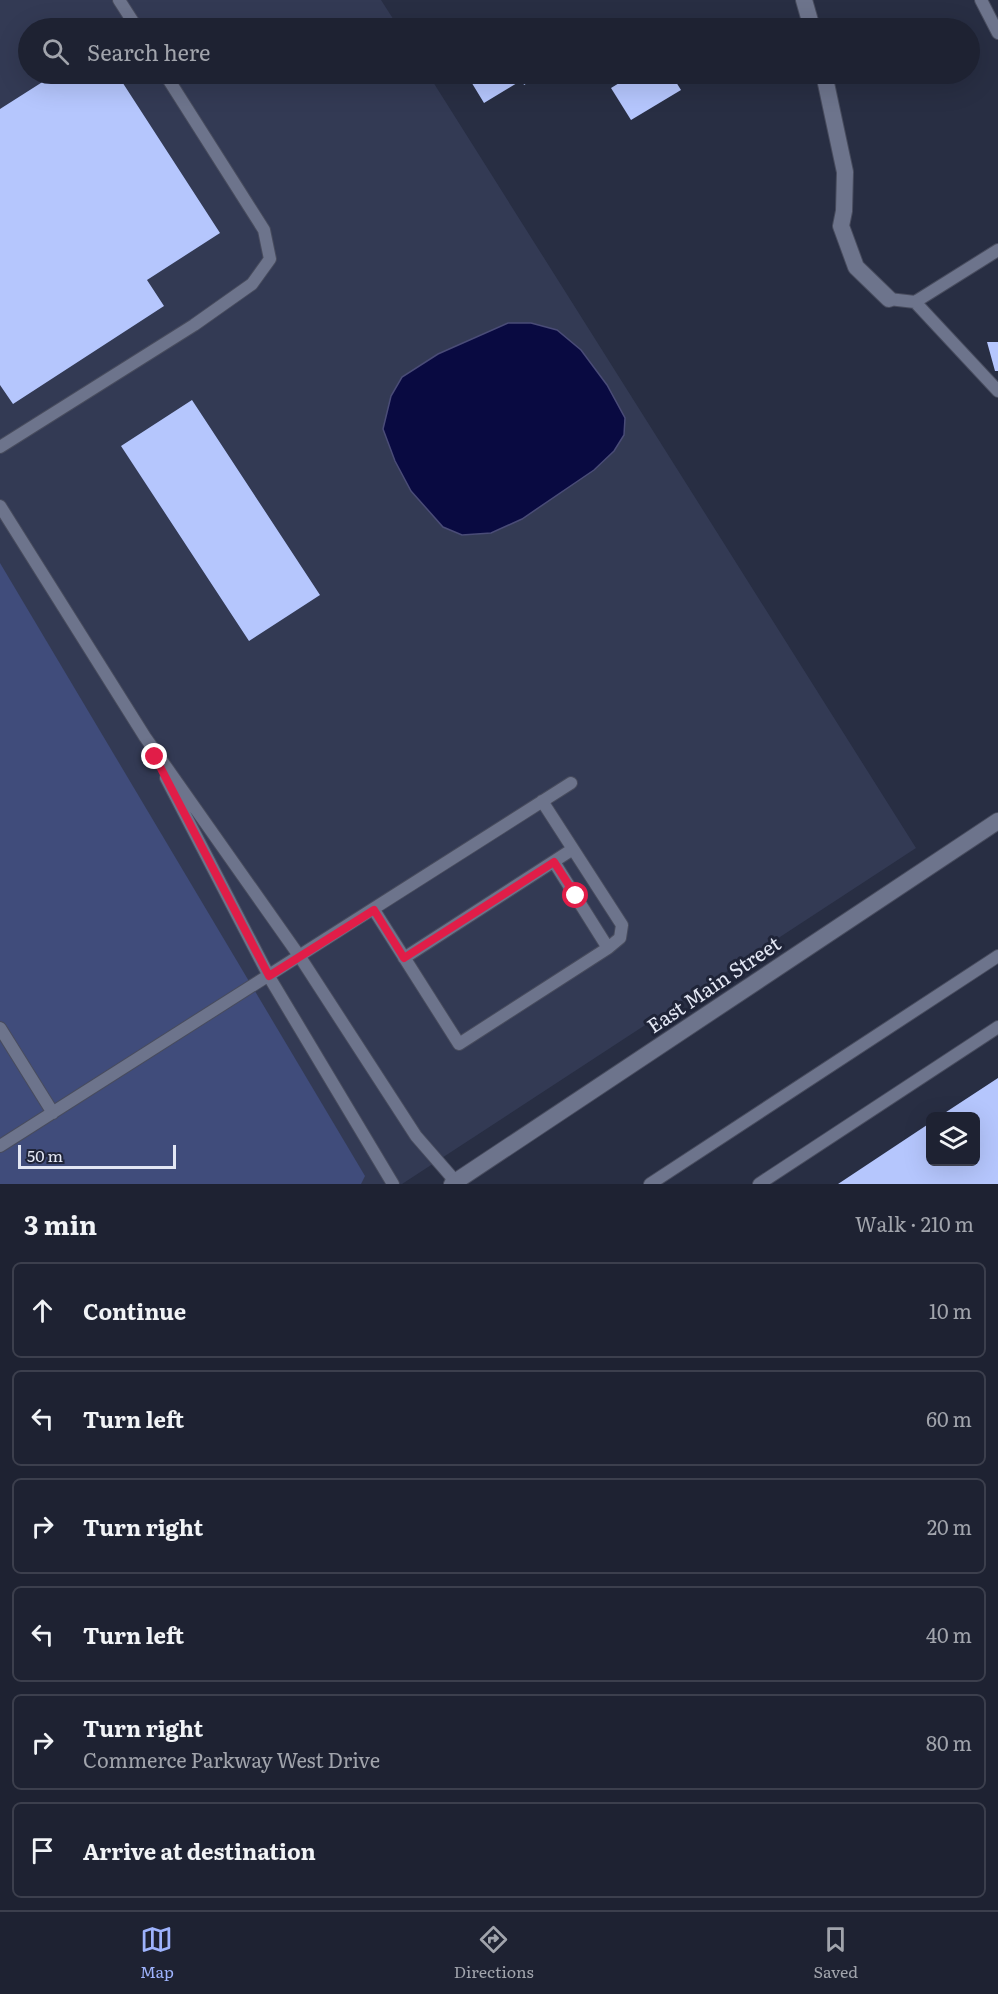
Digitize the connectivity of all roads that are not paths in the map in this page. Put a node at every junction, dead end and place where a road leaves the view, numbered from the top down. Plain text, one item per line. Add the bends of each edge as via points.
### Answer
1 (119, 0) edge
2 (804, 0) edge
3 (981, 0) edge
4 (131, 18) edge
5 (809, 18) edge
6 (998, 33) edge
7 (171, 84) edge
8 (826, 84) edge
9 (998, 250) edge
10 (889, 299) joint
11 (915, 302) junction
12 (998, 391) edge
13 (0, 447) edge
14 (0, 506) edge
15 (145, 737) junction
16 (571, 783) dead end
17 (542, 801) junction
18 (998, 821) edge
19 (573, 849) junction
20 (554, 862) junction
21 (374, 910) junction
22 (608, 948) junction
23 (998, 956) edge
24 (300, 957) junction
25 (404, 958) junction
26 (269, 976) junction
27 (998, 1027) edge
28 (0, 1028) edge
29 (4, 1044) edge
30 (53, 1113) junction
31 (0, 1146) edge
32 (454, 1183) edge
33 (393, 1184) edge
34 (650, 1184) edge
35 (759, 1184) edge

1 - 4 lane
2 - 5 main road
3 - 6 lane
7 - 13 lane via 264,230 270,259 252,284 194,325
8 - 10 main road via 845,172 841,226 856,267
9 - 11 lane
10 - 11 lane
11 - 12 lane
14 - 15 lane
15 - 24 lane
15 - 26 lane
16 - 17 lane
17 - 19 lane
17 - 21 lane
18 - 32 main road, East Main Street
19 - 20 lane
19 - 22 lane via 622,925 620,938
20 - 22 lane
20 - 25 lane
21 - 24 lane
21 - 25 lane
22 - 25 lane via 459,1044
23 - 34 lane
24 - 26 lane
24 - 32 lane via 416,1136
26 - 30 lane
26 - 33 lane
27 - 35 lane
28 - 29 lane
29 - 30 lane
30 - 31 lane

